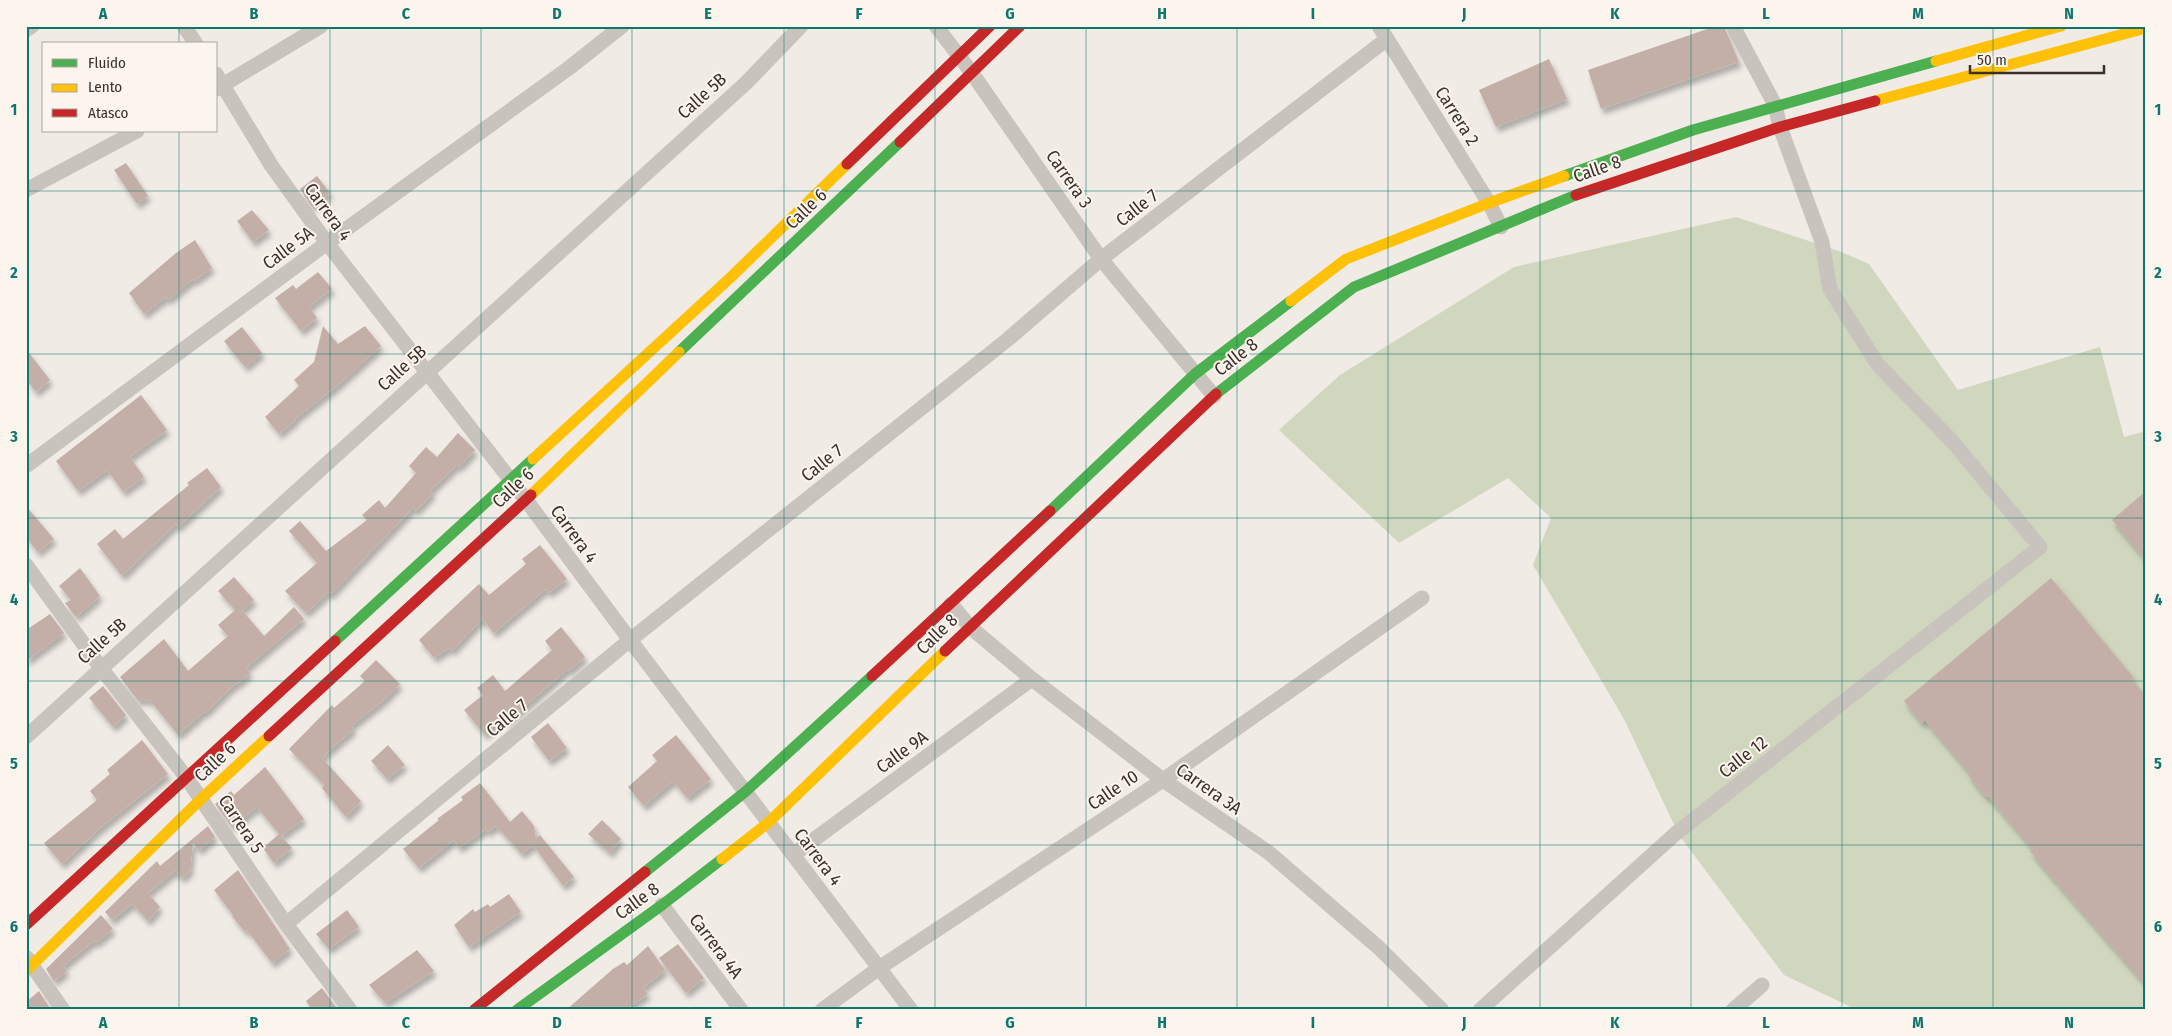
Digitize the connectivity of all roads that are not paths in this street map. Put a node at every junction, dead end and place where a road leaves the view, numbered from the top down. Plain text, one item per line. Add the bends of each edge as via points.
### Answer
1 (32, 26) edge
2 (184, 26) edge
3 (321, 26) edge
4 (622, 26) edge
5 (801, 26) edge
6 (936, 26) edge
7 (990, 26) edge
8 (1020, 26) edge
9 (1733, 26) edge
10 (2061, 26) edge
11 (2146, 28) edge
12 (26, 30) edge
13 (1383, 33) edge
14 (195, 42) edge
15 (959, 56) junction
16 (972, 73) junction
17 (219, 83) edge
18 (1775, 105) junction
19 (1780, 127) junction
20 (135, 132) edge
21 (26, 190) edge
22 (1489, 203) junction
23 (1501, 227) junction
24 (327, 243) junction
25 (1101, 260) junction
26 (730, 278) junction
27 (743, 293) junction
28 (425, 372) junction
29 (1195, 374) junction
30 (1214, 396) junction
31 (26, 466) edge
32 (510, 479) junction
33 (526, 500) junction
34 (419, 562) junction
35 (26, 565) edge
36 (435, 582) junction
37 (1422, 598) dead end
38 (951, 604) junction
39 (970, 627) junction
40 (630, 640) junction
41 (101, 668) junction
42 (1032, 679) junction
43 (26, 737) edge
44 (186, 777) junction
45 (1163, 780) junction
46 (745, 792) junction
47 (200, 799) junction
48 (768, 822) junction
49 (793, 855) junction
50 (662, 905) junction
51 (286, 924) junction
52 (26, 925) edge
53 (28, 964) edge
54 (879, 968) junction
55 (1762, 985) dead end
56 (64, 1010) edge
57 (350, 1010) edge
58 (474, 1010) edge
59 (517, 1010) edge
60 (741, 1010) edge
61 (822, 1010) edge
62 (911, 1010) edge
63 (1442, 1010) edge
64 (1480, 1010) edge
65 (1734, 1010) edge

1 - 12 street
2 - 14 street
3 - 17 street
4 - 24 street, Calle 5A
5 - 28 street, Calle 5B via 746,82
6 - 15 street, Carrera 3
7 - 15 street, Calle 6
8 - 16 street, Calle 6
9 - 18 street
10 - 18 street, Calle 8
11 - 19 street, Calle 8
13 - 22 street, Carrera 2
13 - 25 street, Calle 7
15 - 16 street, Carrera 3
15 - 26 street, Calle 6
16 - 25 street, Carrera 3
16 - 27 street, Calle 6
17 - 24 street, Carrera 4 via 271,165
18 - 19 street
18 - 22 street, Calle 8 via 1693,130
19 - 23 street, Calle 8 via 1576,195
19 - 64 street, Calle 12 via 1822,242 1830,289 1878,365 1952,441 2040,547 1674,835
20 - 21 street
22 - 23 street, Carrera 2
22 - 29 street, Calle 8 via 1346,259
23 - 30 street, Calle 8 via 1354,287
24 - 28 street, Carrera 4
24 - 31 street, Calle 5A
25 - 29 street, Carrera 3
25 - 40 street, Calle 7 via 1007,340
26 - 27 street
26 - 32 street, Calle 6
27 - 33 street, Calle 6
28 - 32 street, Carrera 4
28 - 41 street, Calle 5B
29 - 30 street, Carrera 3
29 - 38 street, Calle 8
30 - 39 street, Calle 8
32 - 33 street, Carrera 4
32 - 34 street, Calle 6
33 - 36 street, Calle 6
33 - 40 street, Carrera 4
34 - 36 street
34 - 44 street, Calle 6
35 - 41 street, Carrera 5
36 - 47 street, Calle 6
37 - 45 street, Calle 10
38 - 39 street, Carrera 3A
38 - 46 street, Calle 8
39 - 42 street, Carrera 3A
39 - 48 street, Calle 8
40 - 46 street, Carrera 4
40 - 51 street, Calle 7
41 - 43 street, Calle 5B
41 - 44 street, Carrera 5
42 - 45 street, Carrera 3A
42 - 49 street, Calle 9A
44 - 47 street, Carrera 5
44 - 52 street, Calle 6
45 - 54 street, Calle 10
45 - 63 street, Carrera 3A via 1268,852 1378,947
46 - 48 street, Carrera 4
46 - 58 street, Calle 8
47 - 51 street, Carrera 5
47 - 53 street, Calle 6
48 - 49 street, Carrera 4
48 - 50 street, Calle 8
49 - 54 street, Carrera 4
50 - 59 street, Calle 8
50 - 60 street, Carrera 4A
51 - 57 street, Carrera 5
53 - 56 street
54 - 61 street, Calle 10
54 - 62 street, Carrera 4
55 - 65 street

